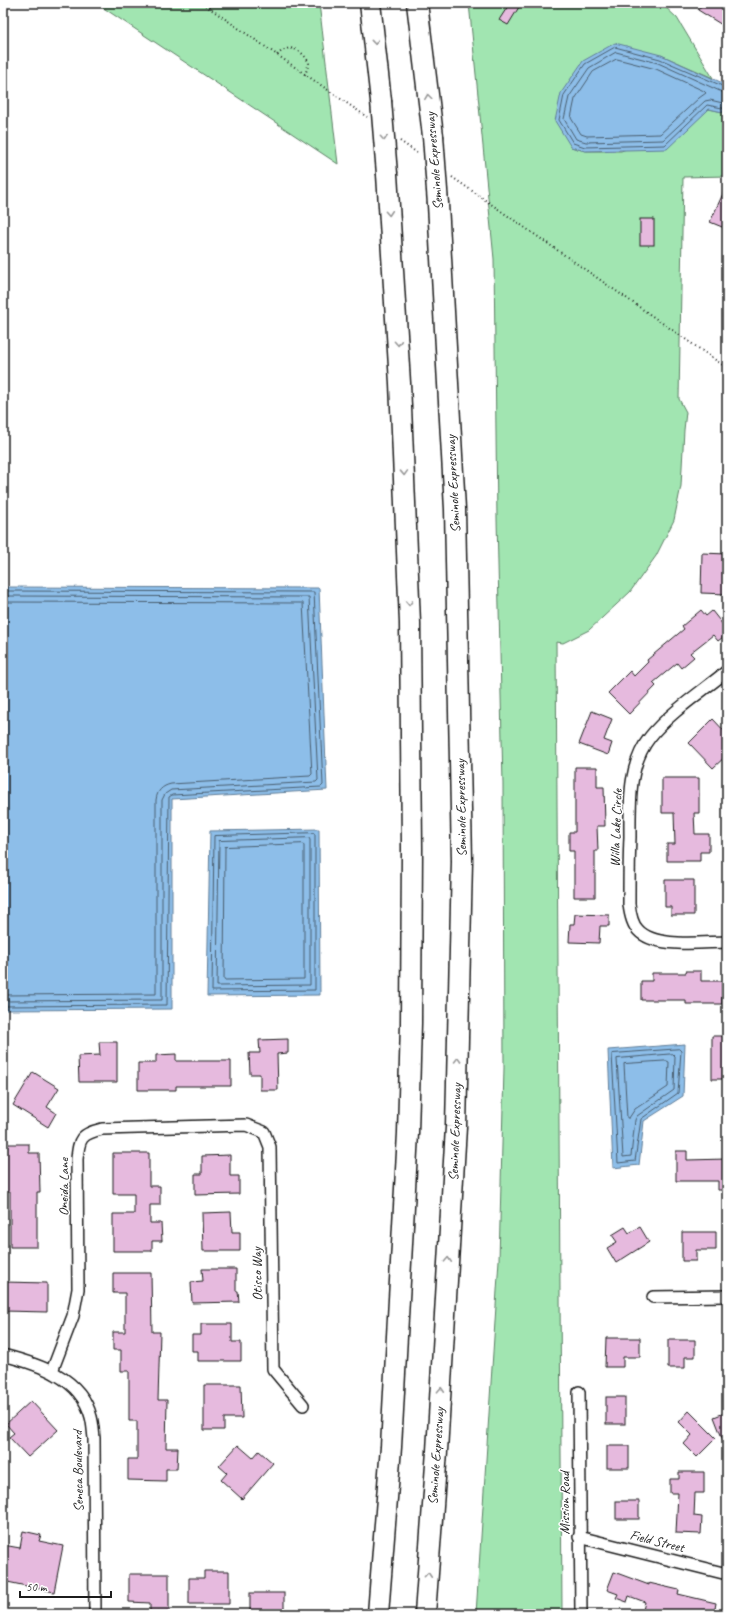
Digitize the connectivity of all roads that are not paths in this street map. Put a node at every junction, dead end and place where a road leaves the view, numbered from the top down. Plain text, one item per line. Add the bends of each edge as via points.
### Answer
1 (370, 3) edge
2 (417, 3) edge
3 (727, 671) edge
4 (727, 942) edge
5 (264, 1132) joint
6 (653, 1296) dead end
7 (727, 1296) edge
8 (3, 1355) edge
9 (52, 1371) junction
10 (579, 1392) dead end
11 (303, 1405) dead end
12 (579, 1537) junction
13 (727, 1574) edge
14 (95, 1614) edge
15 (378, 1614) edge
16 (425, 1614) edge
17 (581, 1614) edge

1 -> 15 highway, bridge via 387,174 400,383 410,623 412,841 408,1133 391,1439
16 -> 2 highway, Seminole Expressway, bridge via 456,1127 462,861 455,509 433,136
3 - 4 street, Willa Lake Circle via 664,721 641,750 634,770 630,798 628,904 637,930 647,938 665,943
5 - 9 street, Oneida Lane via 246,1125 102,1129 88,1132 79,1144 77,1160 78,1290 73,1316
5 - 11 street, Otisco Way via 270,1147 273,1369
6 - 7 street
8 - 9 street, Seneca Boulevard
9 - 14 street, Seneca Boulevard via 72,1385 84,1400 91,1416 94,1438
10 - 12 street, Mission Road
12 - 13 street, Field Street
12 - 17 street, Mission Road

